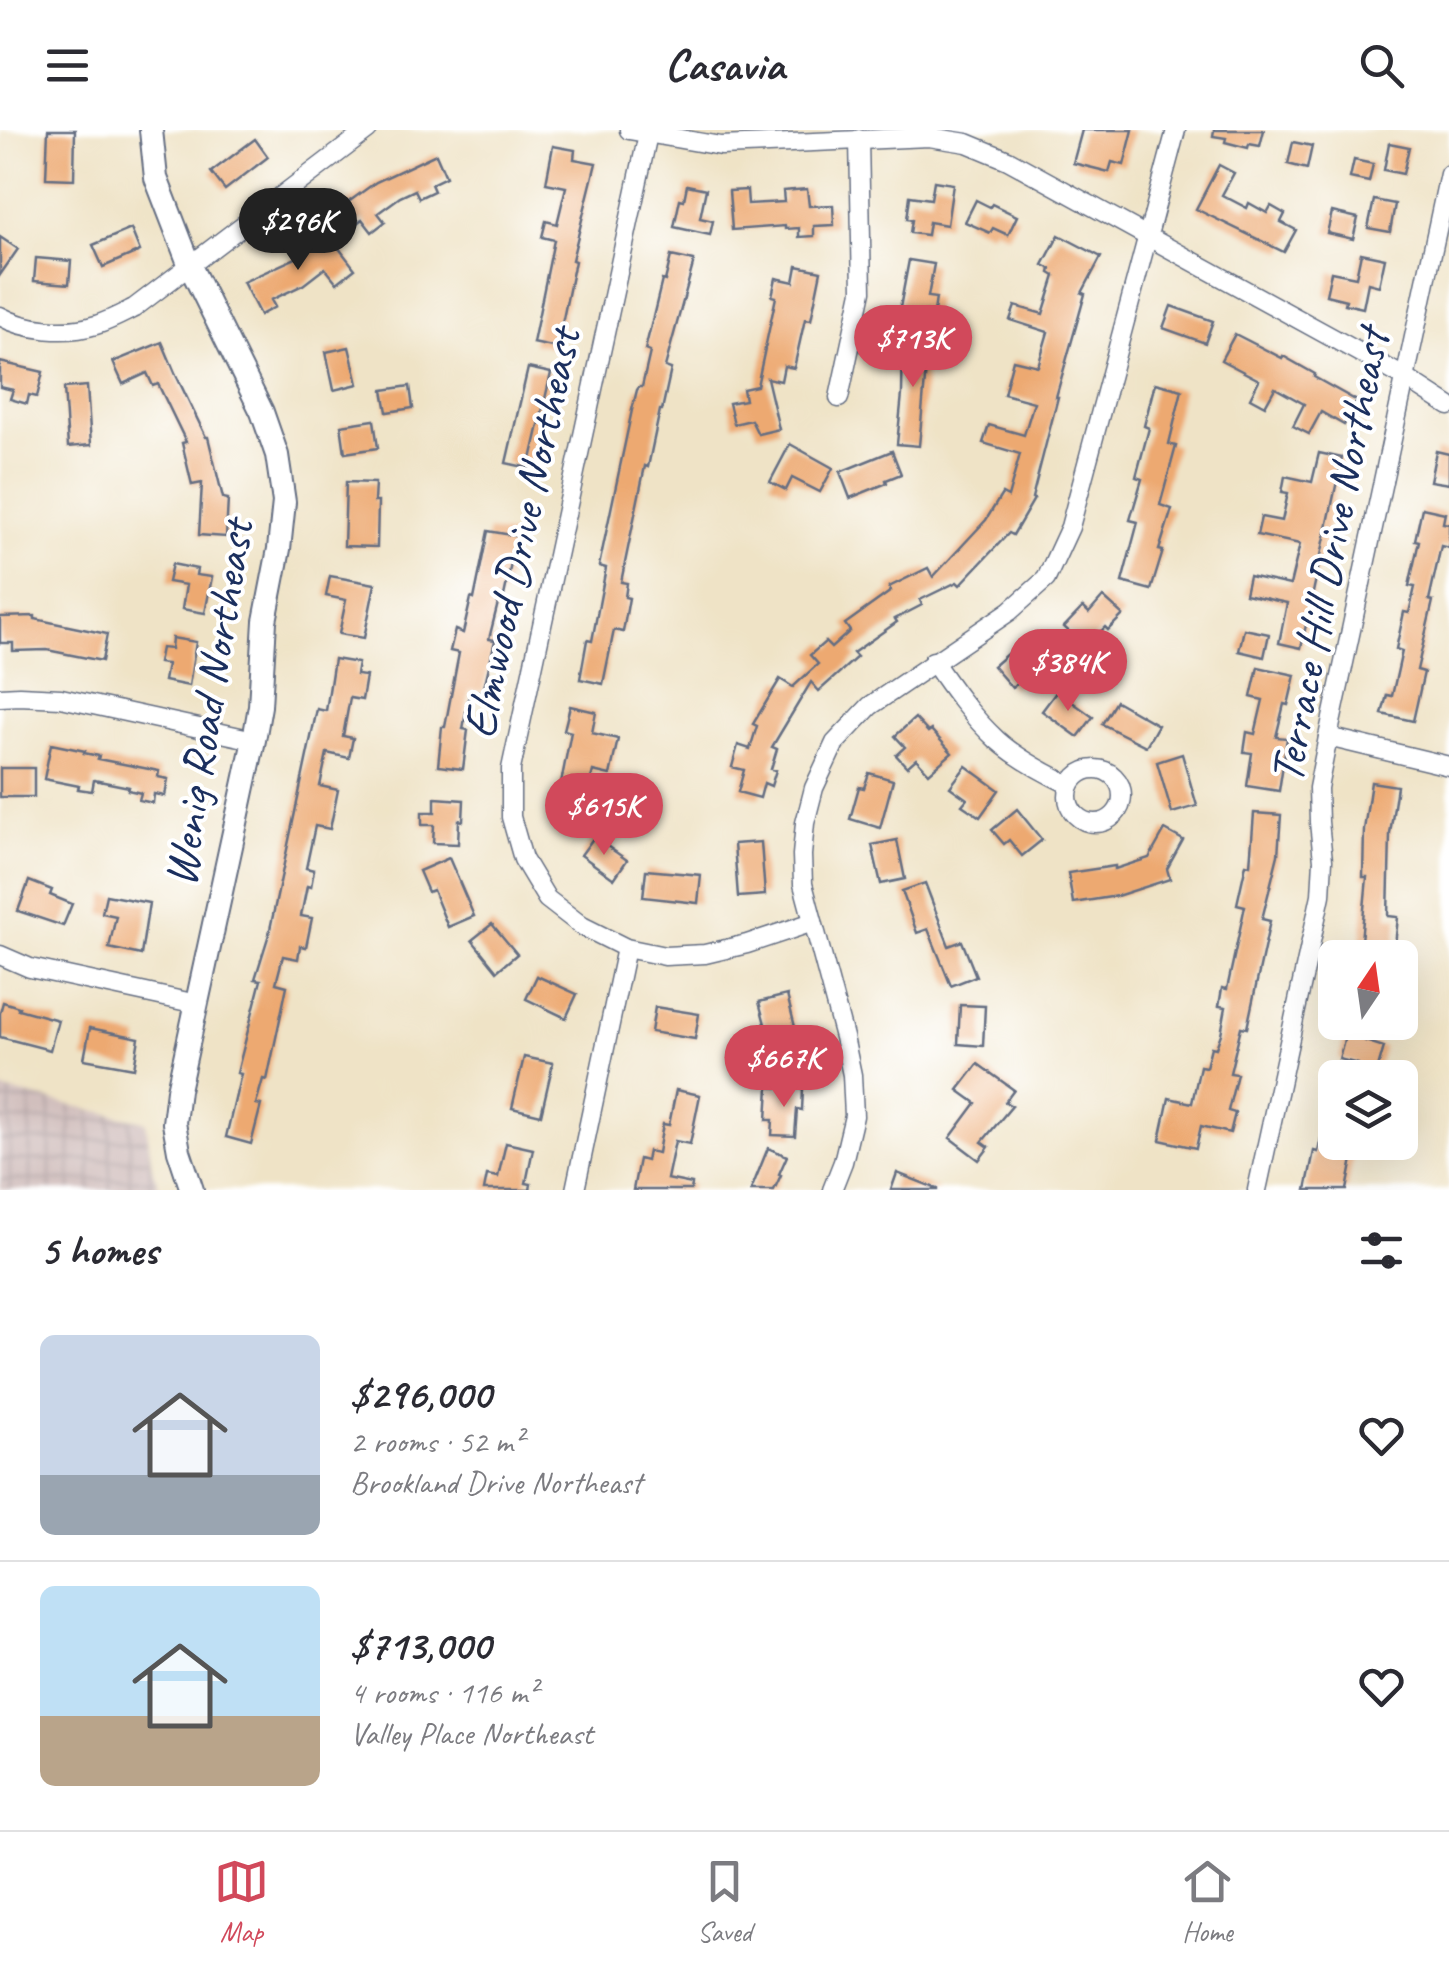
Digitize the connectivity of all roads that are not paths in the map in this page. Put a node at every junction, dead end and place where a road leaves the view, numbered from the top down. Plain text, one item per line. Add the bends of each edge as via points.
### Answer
1 (151, 130) edge
2 (368, 130) edge
3 (1176, 130) edge
4 (639, 132) edge
5 (814, 136) edge
6 (859, 139) junction
7 (1449, 174) edge
8 (1149, 237) junction
9 (190, 266) junction
10 (0, 316) edge
11 (1404, 378) junction
12 (839, 398) dead end
13 (1449, 406) edge
14 (933, 661) junction
15 (0, 697) edge
16 (1328, 737) junction
17 (254, 740) junction
18 (1449, 766) edge
19 (1070, 785) dead end
20 (813, 922) junction
21 (626, 948) junction
22 (0, 955) edge
23 (196, 1004) junction
24 (192, 1190) edge
25 (575, 1190) edge
26 (832, 1190) edge
27 (1257, 1190) edge

1 - 9 street, Wenig Road Northeast via 156,178
2 - 9 street
3 - 8 street
4 - 5 street via 721,146
4 - 21 street, Elmwood Drive Northeast via 511,769 511,818 547,899
5 - 6 street
6 - 8 street via 967,143
6 - 12 street via 862,291
7 - 11 street, Terrace Hill Drive Northeast
8 - 11 street
8 - 14 street via 1070,528 1046,579
9 - 10 street via 134,308 94,326 54,330
9 - 17 street, Wenig Road Northeast via 262,412 284,502
11 - 13 street
11 - 16 street, Terrace Hill Drive Northeast
14 - 19 street via 998,741
14 - 20 street via 870,706 835,743 814,788 802,855
15 - 17 street via 62,698
16 - 18 street
16 - 27 street, Terrace Hill Drive Northeast via 1318,788 1321,894
17 - 23 street, Wenig Road Northeast
20 - 21 street, Elmwood Drive Northeast via 706,954 665,956
20 - 26 street via 852,1075 854,1116
21 - 25 street
22 - 23 street via 30,968
23 - 24 street, Wenig Road Northeast via 174,1123

